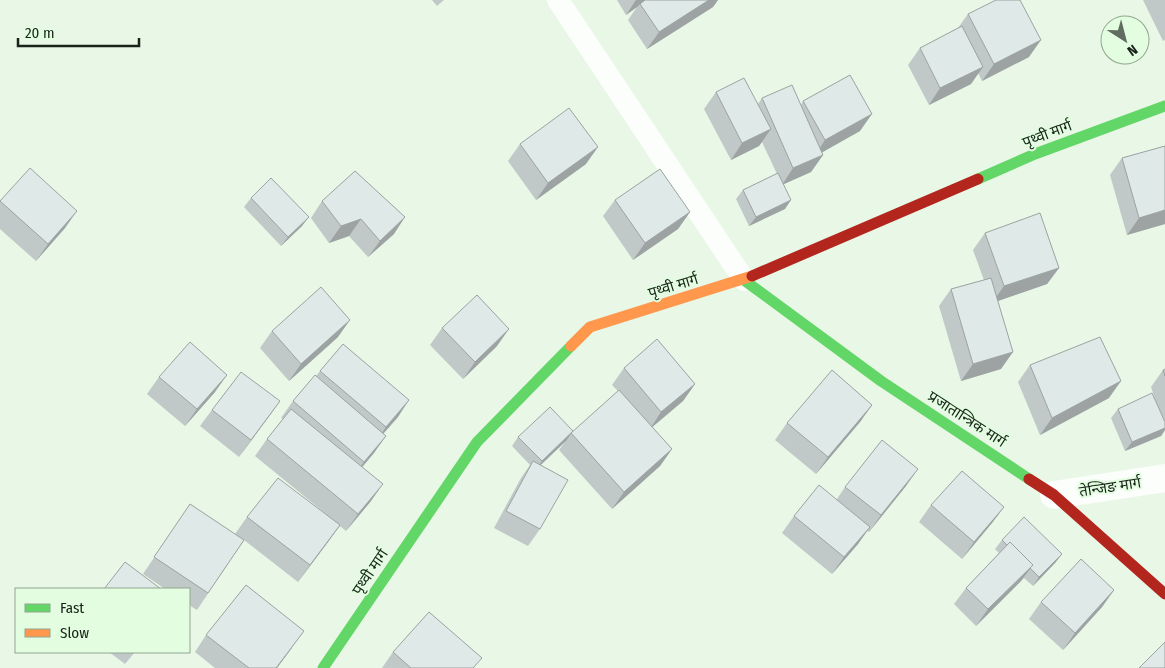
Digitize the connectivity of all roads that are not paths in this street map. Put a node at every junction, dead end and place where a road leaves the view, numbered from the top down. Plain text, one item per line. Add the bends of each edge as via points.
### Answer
1 (558, 0) edge
2 (1165, 106) edge
3 (744, 280) junction
4 (1165, 478) edge
5 (1054, 495) junction
6 (1165, 594) edge
7 (323, 668) edge

1 - 3 lane
2 - 3 street, पृथ्वी मार्ग via 1035,154
3 - 5 street, प्रजातान्त्रिक मार्ग via 881,381
3 - 7 street, पृथ्वी मार्ग via 590,327 477,442
4 - 5 street, तेन्जिङ मार्ग
5 - 6 street, प्रजातान्त्रिक मार्ग

